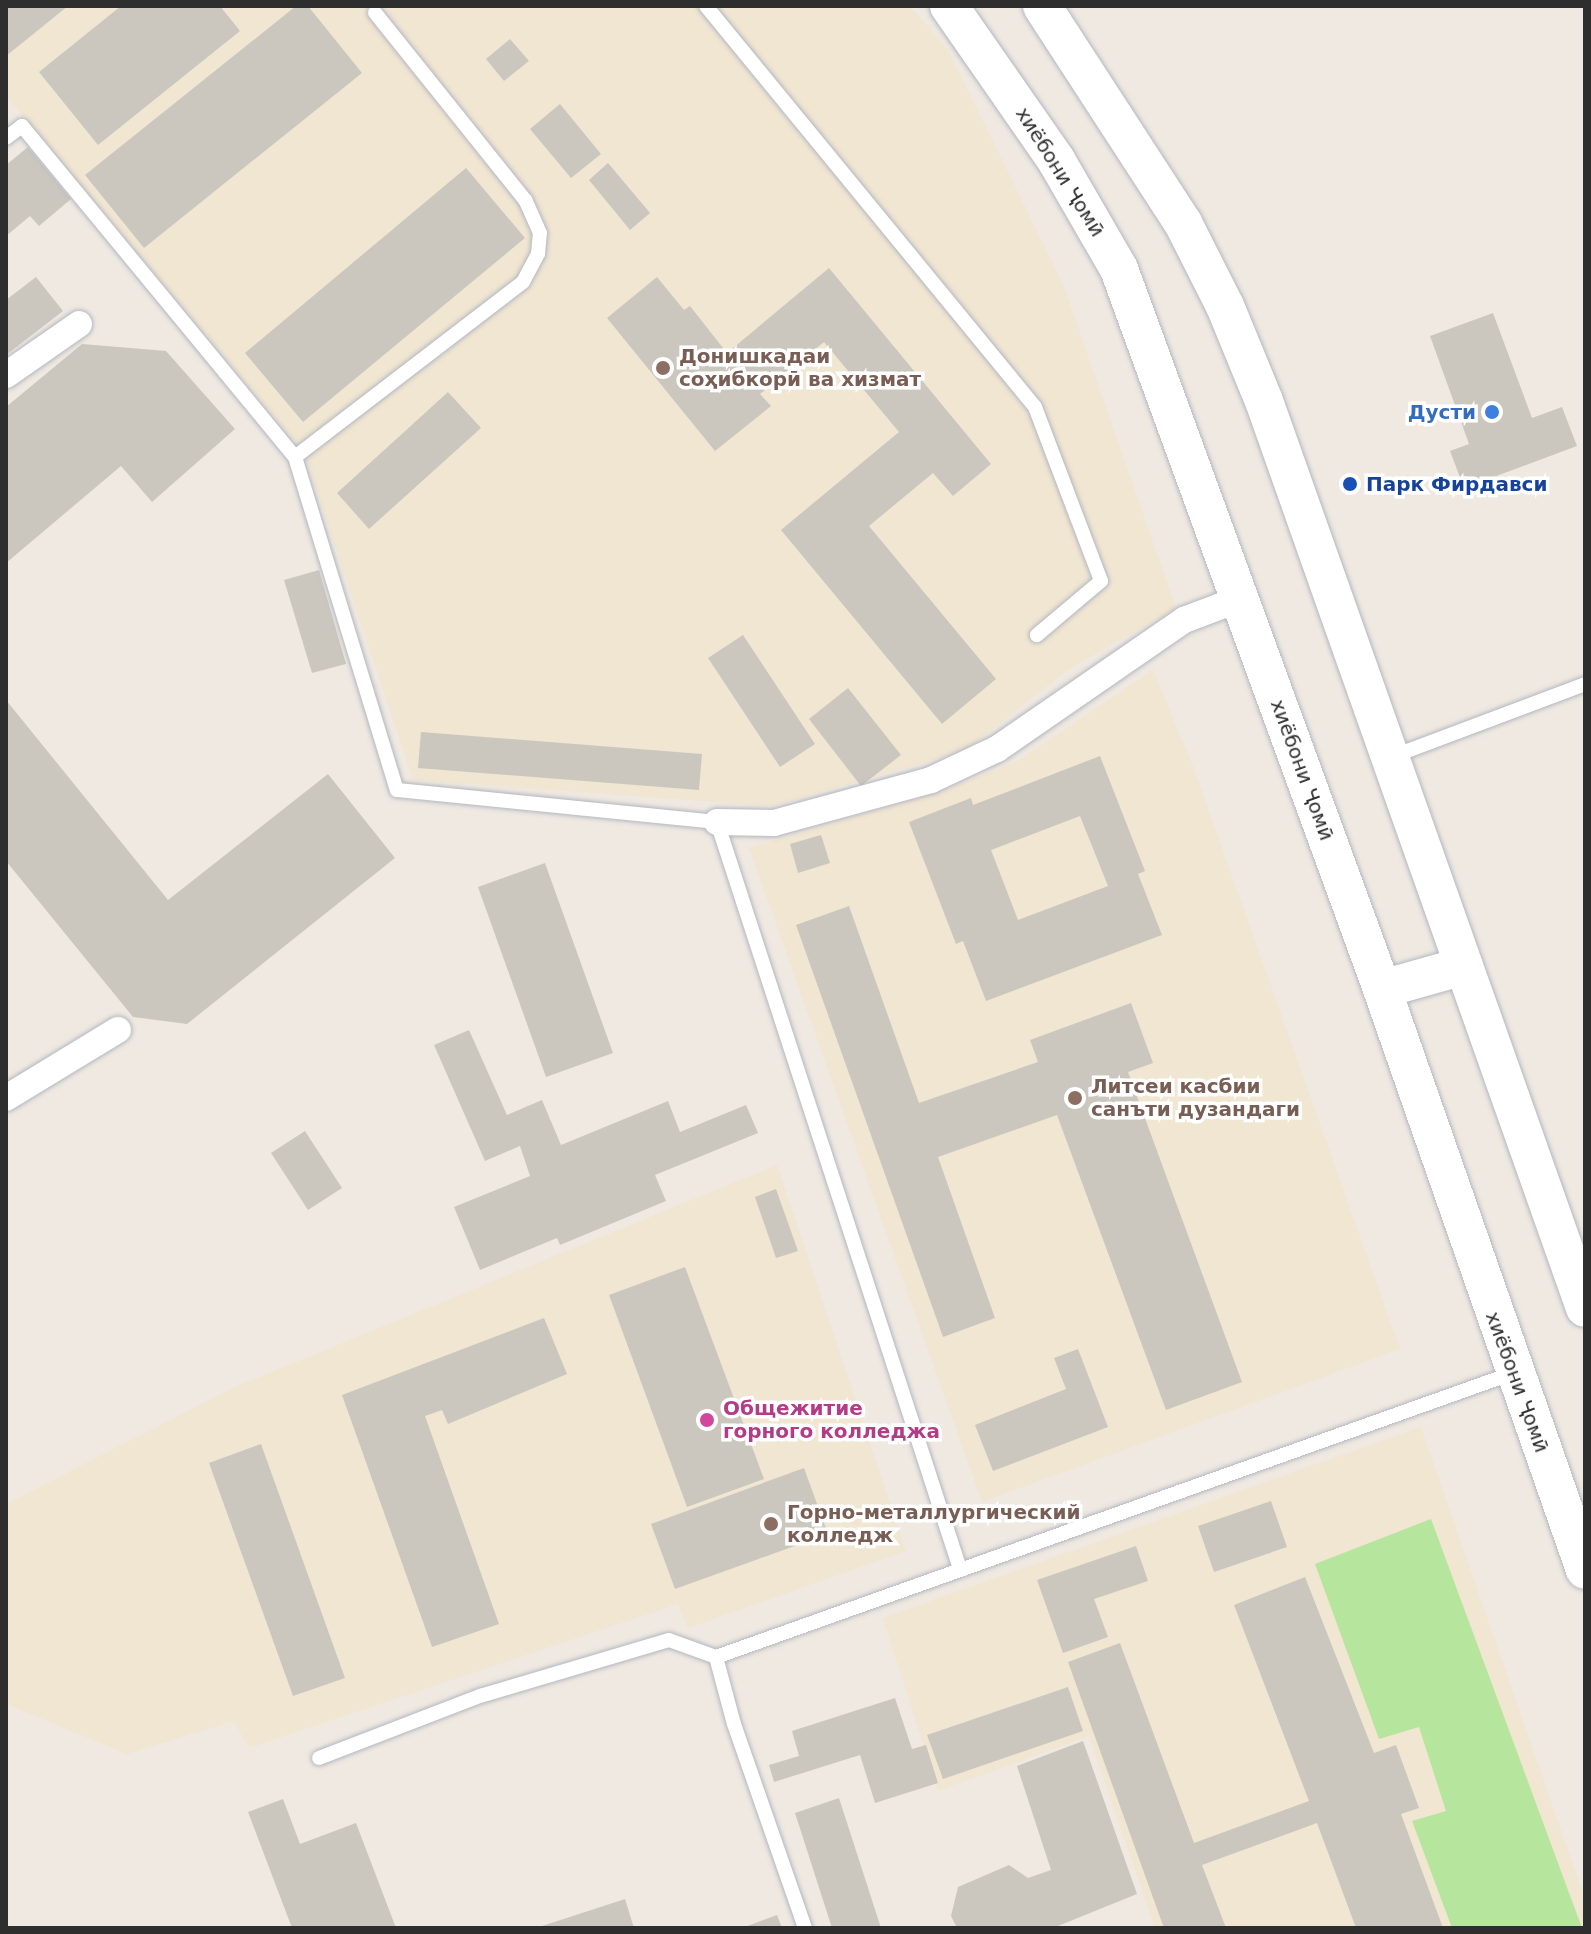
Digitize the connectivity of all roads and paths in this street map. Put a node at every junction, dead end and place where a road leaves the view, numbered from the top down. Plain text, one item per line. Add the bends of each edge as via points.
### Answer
1 (706, 6) edge
2 (949, 6) edge
3 (1042, 6) edge
4 (375, 13) dead end
5 (6, 138) edge
6 (79, 324) dead end
7 (6, 375) edge
8 (295, 457) junction
9 (1229, 603) dead end
10 (1037, 635) dead end
11 (1585, 684) edge
12 (1387, 759) junction
13 (717, 822) junction
14 (1464, 966) junction
15 (1382, 989) junction
16 (118, 1030) dead end
17 (6, 1098) edge
18 (1585, 1308) edge
19 (1513, 1372) junction
20 (960, 1569) junction
21 (1585, 1570) edge
22 (716, 1657) junction
23 (319, 1758) dead end
24 (805, 1928) edge

1 - 10 lane via 1035,407 1101,581
2 - 15 main road, хиёбони Ҷомӣ via 1056,160 1119,269
3 - 12 main road via 1183,223 1225,306 1264,401
4 - 8 lane via 525,200 540,233 538,254 523,282
5 - 8 lane via 22,126
6 - 7 street
8 - 13 lane via 397,790
9 - 13 street via 1184,620 997,749 944,774 774,823
11 - 12 lane
12 - 14 main road
13 - 20 lane
14 - 15 main road
14 - 18 main road
15 - 19 main road, хиёбони Ҷомӣ
16 - 17 street
19 - 20 lane
19 - 21 main road, хиёбони Ҷомӣ
20 - 22 lane
22 - 23 lane via 669,1640 480,1696
22 - 24 lane

